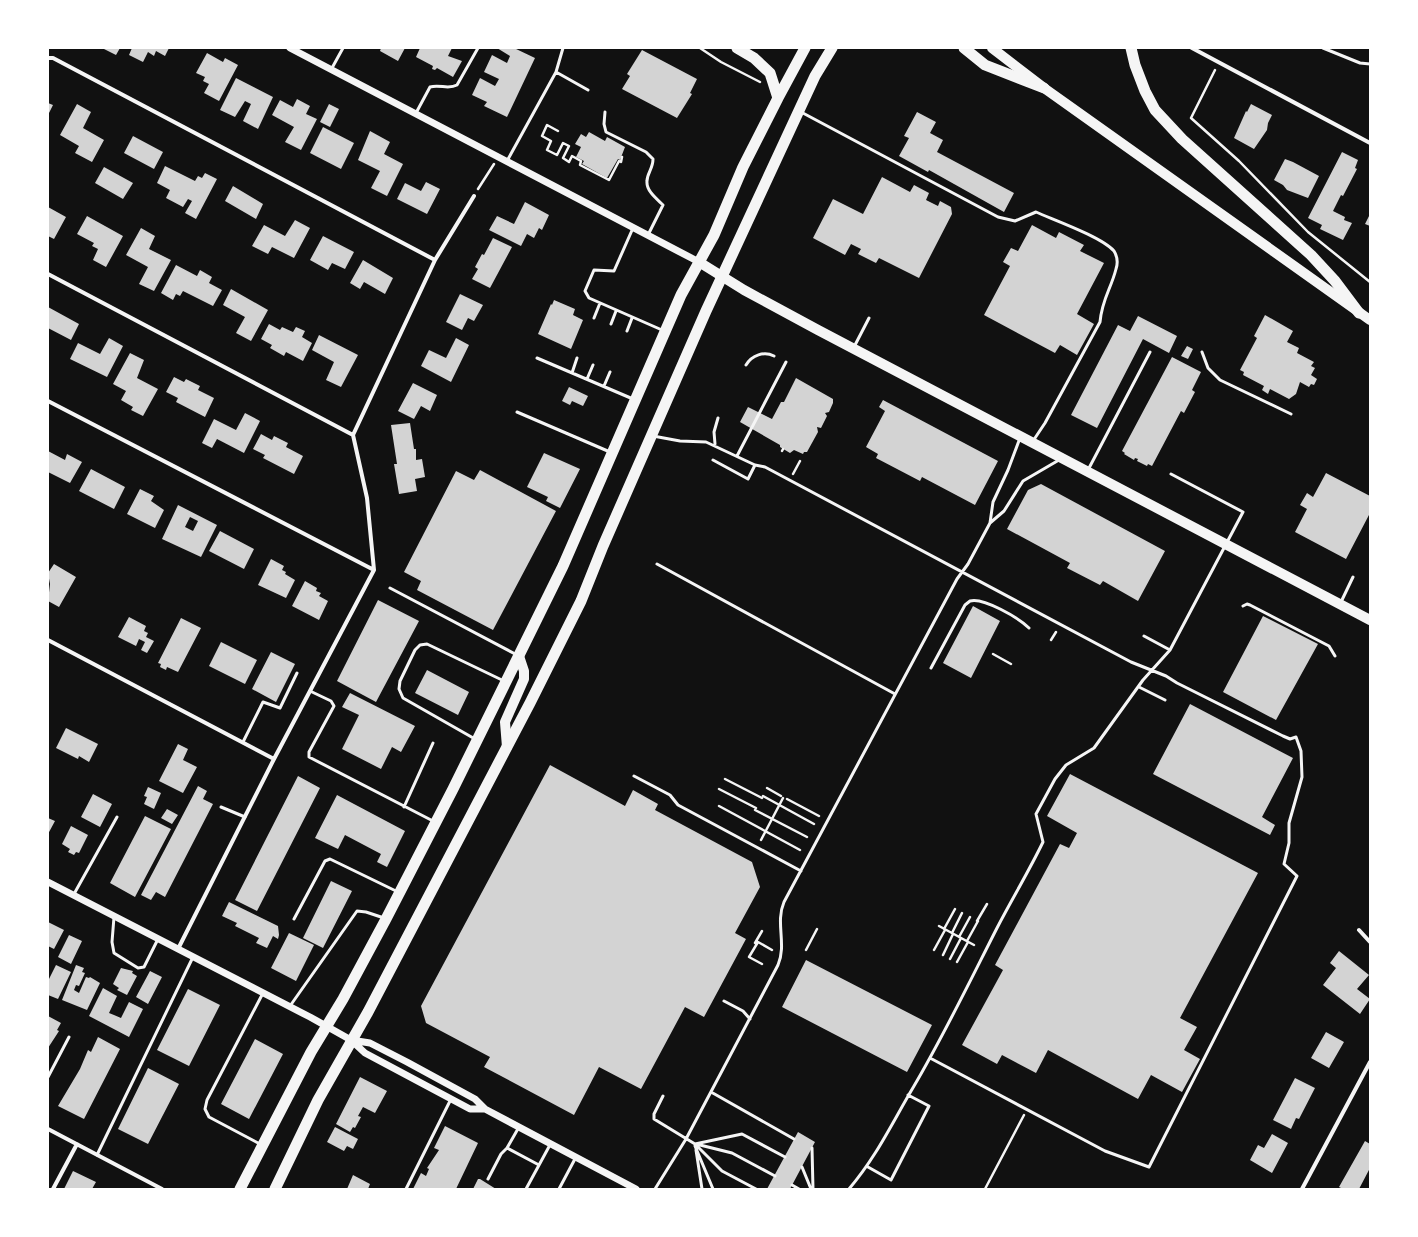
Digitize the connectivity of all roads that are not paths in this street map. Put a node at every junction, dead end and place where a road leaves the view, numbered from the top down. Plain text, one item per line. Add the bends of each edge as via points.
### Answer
1 (290, 48) edge
2 (343, 48) edge
3 (478, 48) edge
4 (563, 48) edge
5 (737, 48) edge
6 (805, 48) edge
7 (832, 48) edge
8 (964, 48) edge
9 (992, 48) edge
10 (1131, 48) edge
11 (1192, 48) edge
12 (1322, 48) edge
13 (48, 58) edge
14 (1370, 64) edge
15 (331, 70) junction
16 (556, 72) junction
17 (1044, 88) junction
18 (588, 90) dead end
19 (778, 98) junction
20 (800, 111) junction
21 (605, 112) dead end
22 (415, 114) junction
23 (1370, 143) edge
24 (506, 163) junction
25 (474, 196) road end
26 (633, 227) junction
27 (648, 235) junction
28 (435, 260) junction
29 (699, 262) junction
30 (48, 274) edge
31 (723, 277) junction
32 (600, 303) junction
33 (616, 311) junction
34 (1359, 313) junction
35 (594, 318) dead end
36 (632, 318) junction
37 (870, 318) dead end
38 (1370, 320) edge
39 (611, 324) dead end
40 (627, 331) dead end
41 (666, 332) junction
42 (853, 349) junction
43 (1150, 352) dead end
44 (1202, 352) dead end
45 (774, 356) dead end
46 (537, 358) dead end
47 (577, 358) dead end
48 (786, 362) dead end
49 (593, 365) dead end
50 (746, 365) dead end
51 (610, 372) dead end
52 (572, 373) junction
53 (588, 379) junction
54 (604, 386) junction
55 (636, 400) junction
56 (48, 401) edge
57 (517, 412) dead end
58 (1291, 414) dead end
59 (718, 418) dead end
60 (353, 435) junction
61 (652, 435) junction
62 (1020, 436) junction
63 (1032, 442) junction
64 (715, 444) junction
65 (613, 454) junction
66 (737, 456) junction
67 (1062, 458) junction
68 (712, 460) dead end
69 (756, 465) junction
70 (1087, 472) junction
71 (1171, 474) dead end
72 (990, 523) junction
73 (1226, 546) junction
74 (657, 564) dead end
75 (374, 570) junction
76 (962, 572) junction
77 (1353, 577) dead end
78 (390, 588) dead end
79 (1340, 605) junction
80 (1243, 606) dead end
81 (1370, 620) edge
82 (1029, 628) dead end
83 (1144, 636) dead end
84 (48, 640) edge
85 (1170, 650) junction
86 (519, 656) junction
87 (1336, 656) dead end
88 (931, 668) dead end
89 (1152, 670) junction
90 (297, 673) dead end
91 (506, 682) junction
92 (1139, 687) junction
93 (310, 691) junction
94 (896, 694) junction
95 (1165, 700) dead end
96 (476, 740) junction
97 (243, 742) junction
98 (433, 743) dead end
99 (507, 747) junction
100 (274, 759) junction
101 (634, 776) dead end
102 (221, 807) dead end
103 (404, 807) junction
104 (117, 817) dead end
105 (245, 817) junction
106 (436, 823) junction
107 (801, 871) junction
108 (48, 882) edge
109 (399, 893) junction
110 (74, 896) junction
111 (114, 917) junction
112 (294, 919) dead end
113 (386, 919) junction
114 (1359, 930) dead end
115 (158, 939) junction
116 (1370, 942) edge
117 (178, 950) junction
118 (193, 957) junction
119 (263, 993) junction
120 (724, 1001) dead end
121 (290, 1007) junction
122 (750, 1019) junction
123 (327, 1026) junction
124 (69, 1037) dead end
125 (351, 1040) junction
126 (930, 1058) junction
127 (1370, 1062) edge
128 (48, 1077) edge
129 (711, 1092) junction
130 (908, 1095) junction
131 (664, 1096) dead end
132 (451, 1099) junction
133 (486, 1109) junction
134 (519, 1127) junction
135 (48, 1129) edge
136 (794, 1138) dead end
137 (686, 1139) junction
138 (551, 1143) junction
139 (77, 1144) junction
140 (695, 1144) junction
141 (262, 1145) junction
142 (507, 1148) junction
143 (812, 1148) dead end
144 (97, 1155) junction
145 (576, 1157) junction
146 (784, 1157) dead end
147 (539, 1165) junction
148 (802, 1167) dead end
149 (868, 1167) junction
150 (774, 1176) dead end
151 (488, 1179) dead end
152 (792, 1185) dead end
153 (53, 1189) edge
154 (162, 1189) edge
155 (240, 1189) edge
156 (275, 1189) edge
157 (406, 1189) edge
158 (526, 1189) edge
159 (559, 1189) edge
160 (636, 1189) edge
161 (655, 1189) edge
162 (702, 1189) edge
163 (713, 1189) edge
164 (756, 1189) edge
165 (799, 1189) edge
166 (812, 1189) edge
167 (849, 1189) edge
168 (1302, 1189) edge

1 - 15 street
2 - 15 lane
3 - 22 lane via 457,85 452,88 435,85 430,87
4 - 16 lane
5 - 19 highway via 754,58 770,73
6 - 19 highway
7 - 20 highway via 815,76
8 - 17 highway via 985,64
9 - 17 main road
10 - 34 highway via 1144,91 1155,110 1182,139 1311,255
11 - 23 street
12 - 14 lane via 1360,63
13 - 28 street via 53,58
15 - 22 street
16 - 18 lane
16 - 24 lane
17 - 34 main road
19 - 29 highway via 743,167 714,236
20 - 31 highway
20 - 63 lane via 998,217 1015,221 1036,212 1093,238 1114,252 1118,260 1101,306 1100,322
21 - 27 lane via 606,132 646,152 653,159 653,168 646,181 649,191 662,205
22 - 24 street
24 - 26 street
25 - 28 street
26 - 27 street
26 - 32 lane via 614,271 594,270 585,292 589,298
27 - 29 street
28 - 60 street
29 - 31 main road
29 - 41 highway
30 - 60 street
31 - 42 main road
31 - 61 highway
32 - 33 lane
32 - 35 lane
33 - 36 lane
33 - 39 lane
34 - 38 main road
36 - 40 lane
36 - 41 lane
37 - 42 lane
41 - 55 highway
42 - 62 main road
43 - 70 lane
44 - 58 lane via 1208,368 1220,380
45 - 50 lane via 754,356
46 - 52 lane
47 - 52 lane
48 - 66 lane
49 - 53 lane
51 - 54 lane
52 - 53 lane
53 - 54 lane
54 - 55 lane
55 - 65 highway
56 - 75 street
57 - 65 lane
59 - 64 lane via 714,432
60 - 75 street via 367,498
61 - 64 lane via 672,440
61 - 99 highway via 581,602
62 - 63 main road
62 - 72 lane via 993,502
63 - 67 main road
64 - 66 lane
65 - 86 highway
66 - 69 lane
67 - 70 main road
67 - 72 lane via 1023,481 1004,511
68 - 69 lane via 748,479
69 - 76 lane via 765,467
70 - 73 main road
71 - 73 lane via 1243,512
72 - 76 lane
73 - 79 main road
73 - 85 lane
74 - 94 lane
75 - 93 street
76 - 89 lane via 1131,662
76 - 94 lane
77 - 79 lane
78 - 86 lane
79 - 81 main road
80 - 87 lane via 1250,605 1329,646
82 - 88 lane via 1023,622 981,601 970,601 965,605
83 - 85 lane
84 - 97 street
85 - 89 lane
86 - 91 highway
86 - 99 main road via 524,679 505,722
89 - 92 lane
89 - 126 lane via 1283,736 1290,739 1296,737 1301,751 1302,777 1289,824 1289,842 1284,864 1297,876 1149,1167 1105,1151
90 - 97 lane via 280,708 263,702
91 - 96 highway
91 - 96 lane via 427,644 420,645 415,650 400,681 399,689 403,698
92 - 95 lane
92 - 126 lane via 1094,748 1066,766 1055,779 1036,814 1043,842
93 - 100 street
93 - 103 lane via 331,701 334,706 309,752 309,757
94 - 107 lane
96 - 106 highway
97 - 100 street
98 - 103 lane
99 - 125 highway
100 - 105 street
101 - 107 lane via 670,795 678,805
102 - 105 lane
103 - 106 lane
104 - 110 lane
105 - 117 street
106 - 109 highway
107 - 122 lane via 781,910 783,950 780,960
108 - 110 street
109 - 112 lane via 330,859 324,861
109 - 113 highway
110 - 111 street
111 - 115 street
111 - 115 lane via 114,952 138,968 144,966
113 - 121 lane via 357,911
113 - 123 highway
114 - 116 street
115 - 117 street
117 - 118 street
118 - 119 street
118 - 144 lane
119 - 121 street
119 - 141 lane via 207,1100 205,1109 209,1117
120 - 122 lane via 743,1011
121 - 123 street
122 - 129 lane
123 - 125 street
123 - 141 highway
124 - 128 lane
125 - 132 street via 365,1053
125 - 133 street via 370,1043 475,1098
125 - 156 highway via 318,1100
126 - 130 lane
127 - 168 street
129 - 136 lane
129 - 137 lane
130 - 149 lane
130 - 149 lane via 929,1106 891,1180
131 - 137 lane via 654,1119
132 - 133 street via 470,1109
132 - 157 lane
133 - 134 street
134 - 138 street
134 - 142 lane
135 - 139 street
137 - 140 lane
137 - 161 lane
138 - 145 street
138 - 147 lane
139 - 144 street
139 - 153 street
140 - 146 lane via 742,1134
140 - 150 lane via 732,1153
140 - 162 lane
140 - 163 lane
140 - 164 lane via 722,1171
141 - 155 highway
142 - 147 lane
142 - 151 lane
143 - 166 lane
144 - 154 street
145 - 159 lane
145 - 160 street
147 - 158 lane
148 - 166 lane
149 - 167 lane
152 - 165 lane

